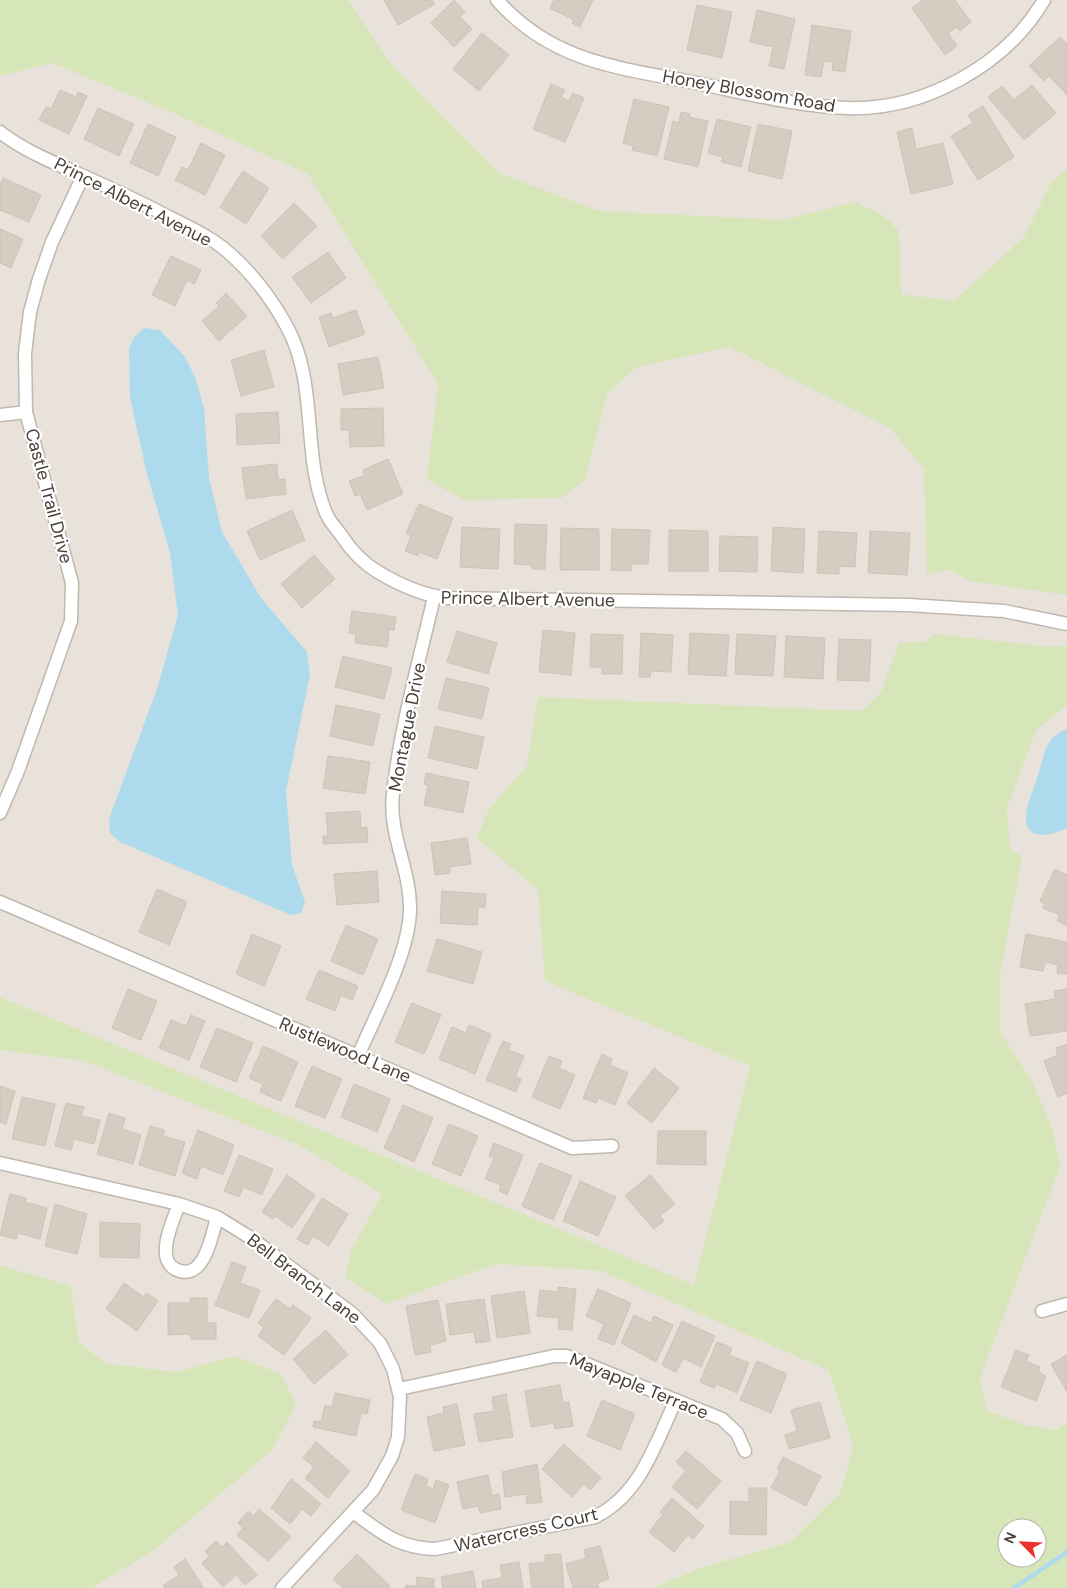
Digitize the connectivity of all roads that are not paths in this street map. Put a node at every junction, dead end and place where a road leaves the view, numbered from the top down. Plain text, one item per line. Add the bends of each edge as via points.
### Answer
1 (497, 0) edge
2 (1044, 0) edge
3 (0, 132) edge
4 (83, 176) junction
5 (26, 412) junction
6 (0, 415) edge
7 (434, 597) junction
8 (1067, 624) edge
9 (0, 813) edge
10 (0, 902) edge
11 (358, 1056) junction
12 (612, 1146) dead end
13 (0, 1163) edge
14 (179, 1204) junction
15 (217, 1217) junction
16 (1067, 1304) edge
17 (1042, 1312) dead end
18 (398, 1389) junction
19 (676, 1400) junction
20 (745, 1451) dead end
21 (353, 1512) junction
22 (282, 1588) edge

1 - 2 street, Honey Blossom Road via 525,28 575,56 628,70 786,101 850,108 910,100 969,74 994,57
3 - 4 street, Prince Albert Avenue via 26,150
4 - 5 street, Castle Trail Drive via 52,242 30,312 25,353
4 - 7 street, Prince Albert Avenue via 194,229 226,250 249,272 287,327 300,361 308,395 315,480 326,515 368,566 393,581
5 - 6 street
5 - 9 street, Castle Trail Drive via 66,553 73,598 71,621
7 - 8 street, Prince Albert Avenue via 908,605 1004,612
7 - 11 street, Montague Drive via 393,796 393,822 408,885 408,934
10 - 11 street, Rustlewood Lane
11 - 12 street, Rustlewood Lane via 572,1148
13 - 14 street, Bell Branch Lane
14 - 15 street, Bell Branch Lane
14 - 15 street via 166,1250 167,1262 184,1272 194,1270 201,1262
15 - 18 street, Bell Branch Lane via 251,1238 368,1328 385,1351
16 - 17 street
18 - 19 street, Mayapple Terrace via 567,1356
18 - 21 street, Bell Branch Lane via 401,1417 392,1456 373,1490
19 - 20 street, Mayapple Terrace via 722,1419 742,1441
19 - 21 street, Watercress Court via 639,1479 618,1504 595,1517 435,1549 417,1549 400,1544
21 - 22 street, Bell Branch Lane

